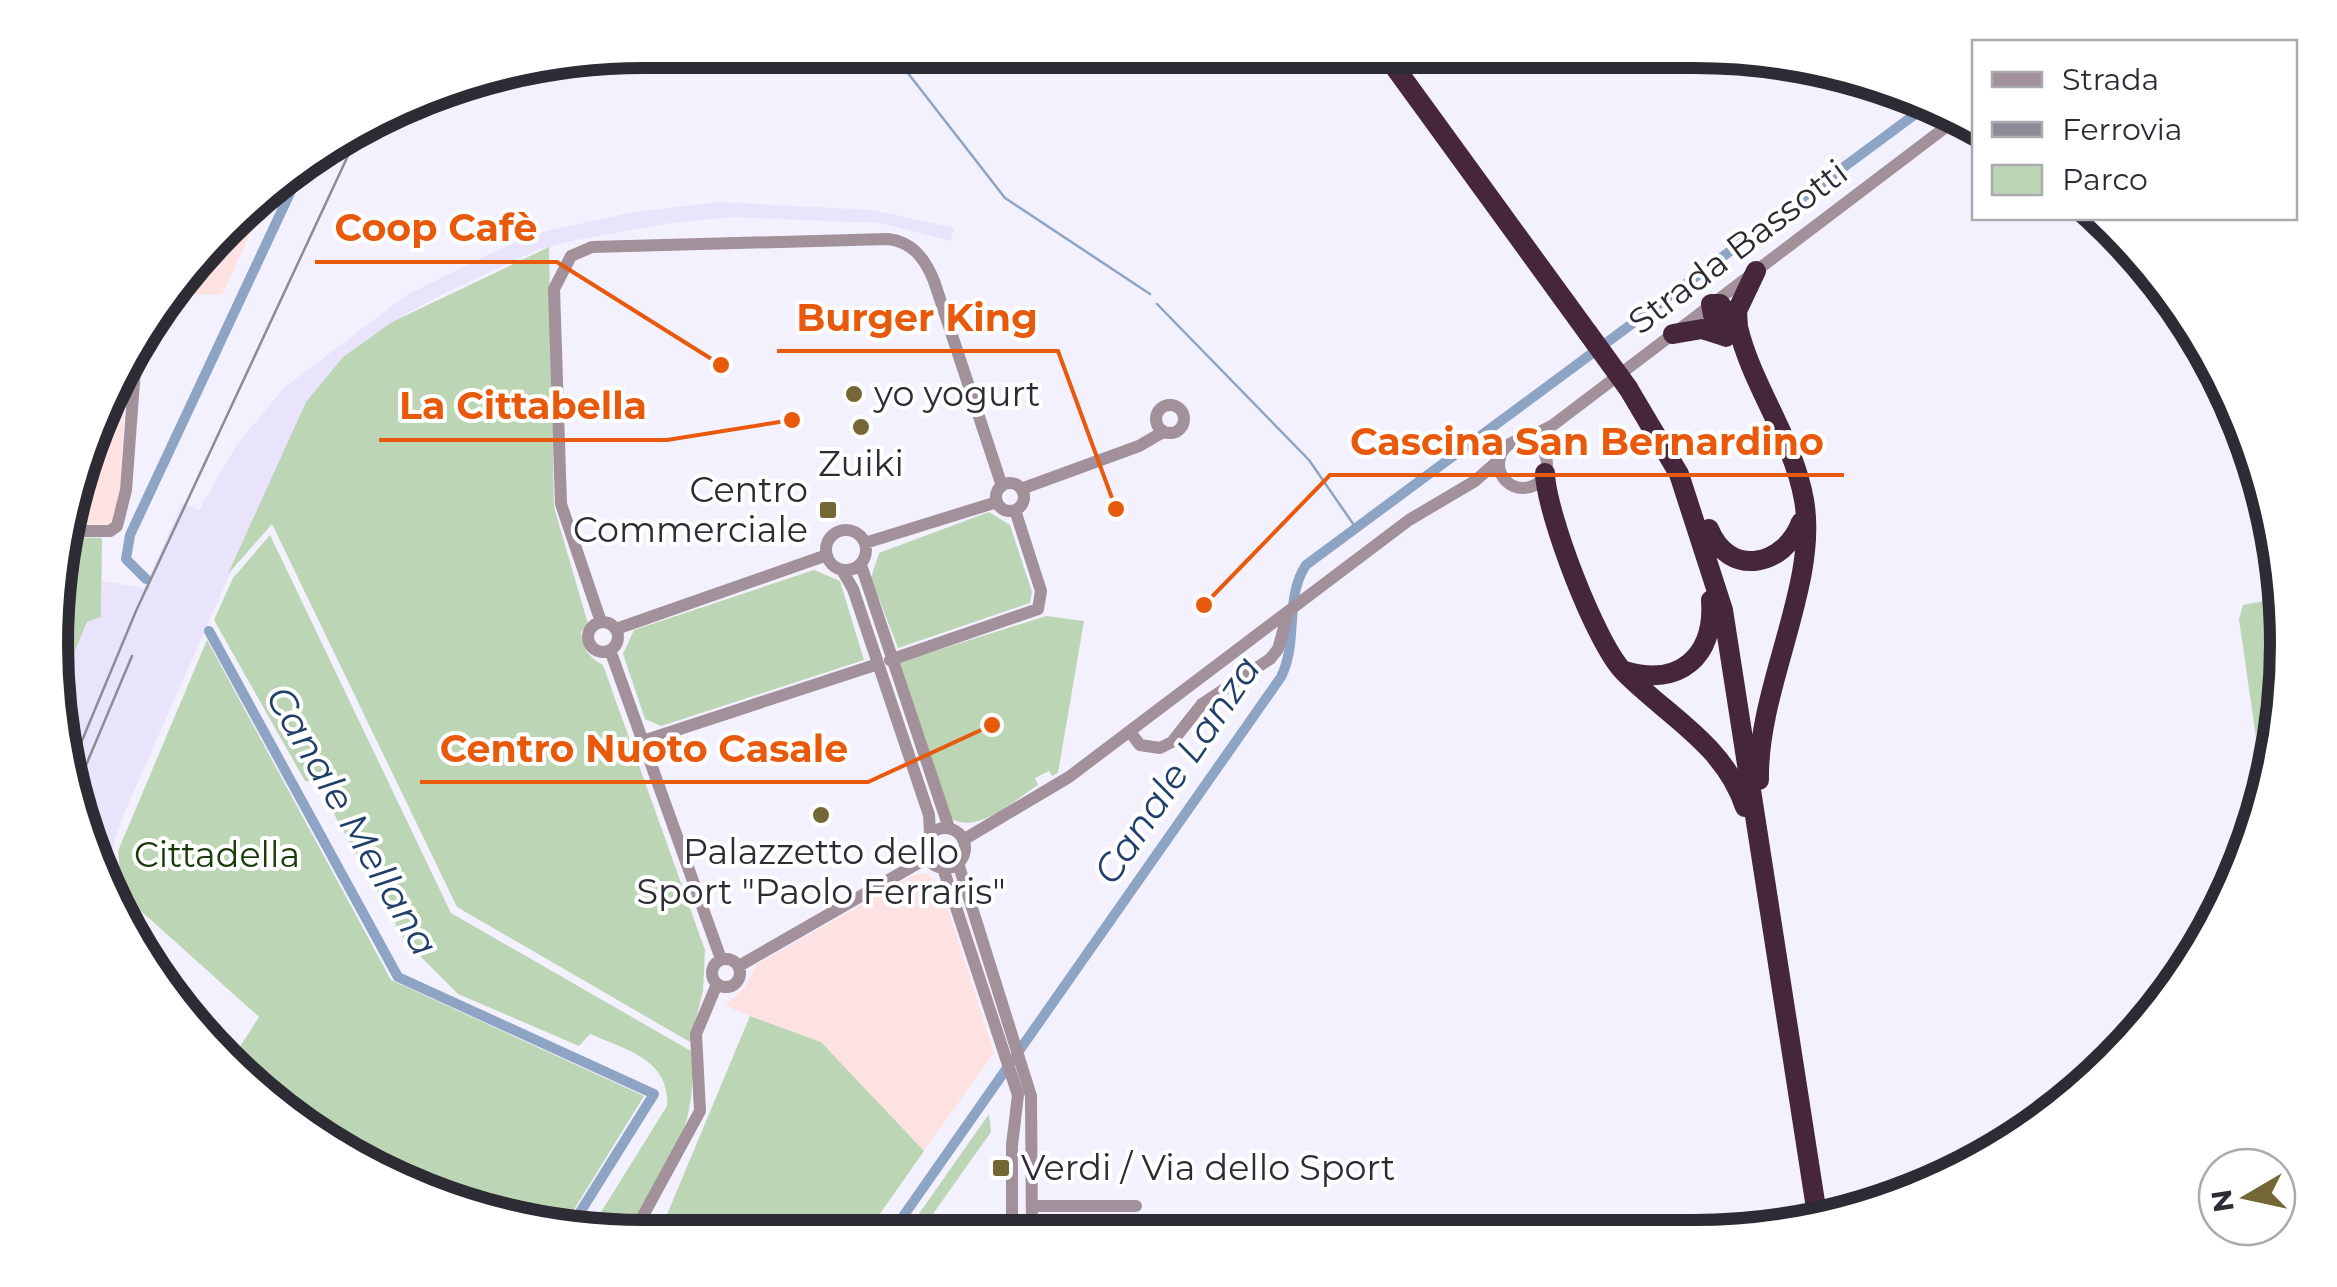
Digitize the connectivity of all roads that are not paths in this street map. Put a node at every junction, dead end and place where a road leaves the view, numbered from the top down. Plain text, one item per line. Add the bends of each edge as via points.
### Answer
1 (1395, 68) edge
2 (1947, 126) edge
3 (1756, 271) junction
4 (1711, 304) junction
5 (1673, 334) junction
6 (1735, 337) junction
7 (135, 375) edge
8 (1553, 425) junction
9 (1163, 432) dead end
10 (1524, 440) junction
11 (1664, 445) junction
12 (1500, 460) junction
13 (1545, 465) junction
14 (1504, 478) junction
15 (1474, 481) junction
16 (1002, 486) junction
17 (1524, 488) junction
18 (1022, 489) junction
19 (1804, 500) junction
20 (997, 502) junction
21 (1015, 510) junction
22 (1553, 514) junction
23 (79, 531) edge
24 (866, 543) junction
25 (827, 555) junction
26 (860, 565) junction
27 (842, 570) junction
28 (1332, 591) dead end
29 (602, 622) junction
30 (616, 629) junction
31 (610, 650) junction
32 (884, 662) junction
33 (1623, 671) junction
34 (1130, 732) junction
35 (643, 741) junction
36 (949, 828) junction
37 (930, 834) junction
38 (964, 840) junction
39 (927, 858) junction
40 (958, 863) junction
41 (943, 868) junction
42 (1772, 931) junction
43 (722, 959) junction
44 (739, 966) junction
45 (717, 984) junction
46 (1009, 1045) junction
47 (1012, 1164) junction
48 (1032, 1164) junction
49 (1032, 1206) junction
50 (1136, 1206) dead end
51 (1816, 1206) edge
52 (641, 1220) edge
53 (1012, 1220) edge
54 (1032, 1220) edge

1 - 11 highway, bridge
2 - 3 street, Strada Bassotti
3 - 4 street, Strada Bassotti
3 - 6 highway via 1737,311
4 - 5 street, Strada Bassotti
4 - 6 highway via 1715,326
5 - 6 highway via 1702,329
5 - 8 street, Strada Bassotti
6 - 19 highway
7 - 23 street via 118,526
8 - 10 street, Strada Bassotti
8 - 13 street
9 - 18 street
10 - 12 street via 1508,446
10 - 13 street via 1537,445
11 - 19 highway via 1690,480 1720,550 1739,559 1761,560 1792,544
11 - 33 highway via 1710,588 1708,641 1680,673 1645,677
11 - 42 highway via 1694,512 1723,610
12 - 14 street
12 - 15 street
13 - 17 street via 1536,484
13 - 22 highway
14 - 15 street
14 - 17 street
15 - 34 street via 1408,520
16 - 18 street
16 - 20 street
16 - 29 street via 928,268 897,240 578,251 554,289 556,458 561,504
17 - 22 highway
18 - 21 street
19 - 42 highway via 1800,570 1759,745 1775,894
20 - 21 street
20 - 24 street
21 - 32 street via 1040,591 1038,609
22 - 33 highway via 1606,652
24 - 25 street via 856,532 841,530 829,540
24 - 26 street
25 - 27 street
25 - 30 street
26 - 27 street
26 - 32 street
27 - 32 street
28 - 34 street via 1320,591 1284,619 1270,659 1202,704 1172,742 1149,748
29 - 30 street
29 - 31 street via 588,638 596,650
30 - 31 street
31 - 35 street
32 - 35 street
32 - 36 street
32 - 37 street
33 - 42 highway via 1708,746 1739,790
34 - 38 street
35 - 43 street
36 - 37 street
36 - 38 street
37 - 39 street
38 - 40 street
39 - 41 street
39 - 44 street
40 - 41 street
40 - 46 street
41 - 46 street
42 - 51 highway
43 - 44 street
43 - 45 street via 712,968
44 - 45 street via 735,984
45 - 52 street via 696,1034 700,1111
46 - 47 street via 1019,1105
46 - 48 street via 1023,1067 1033,1108
47 - 48 street
47 - 53 street
48 - 49 street
49 - 50 street
49 - 54 street

